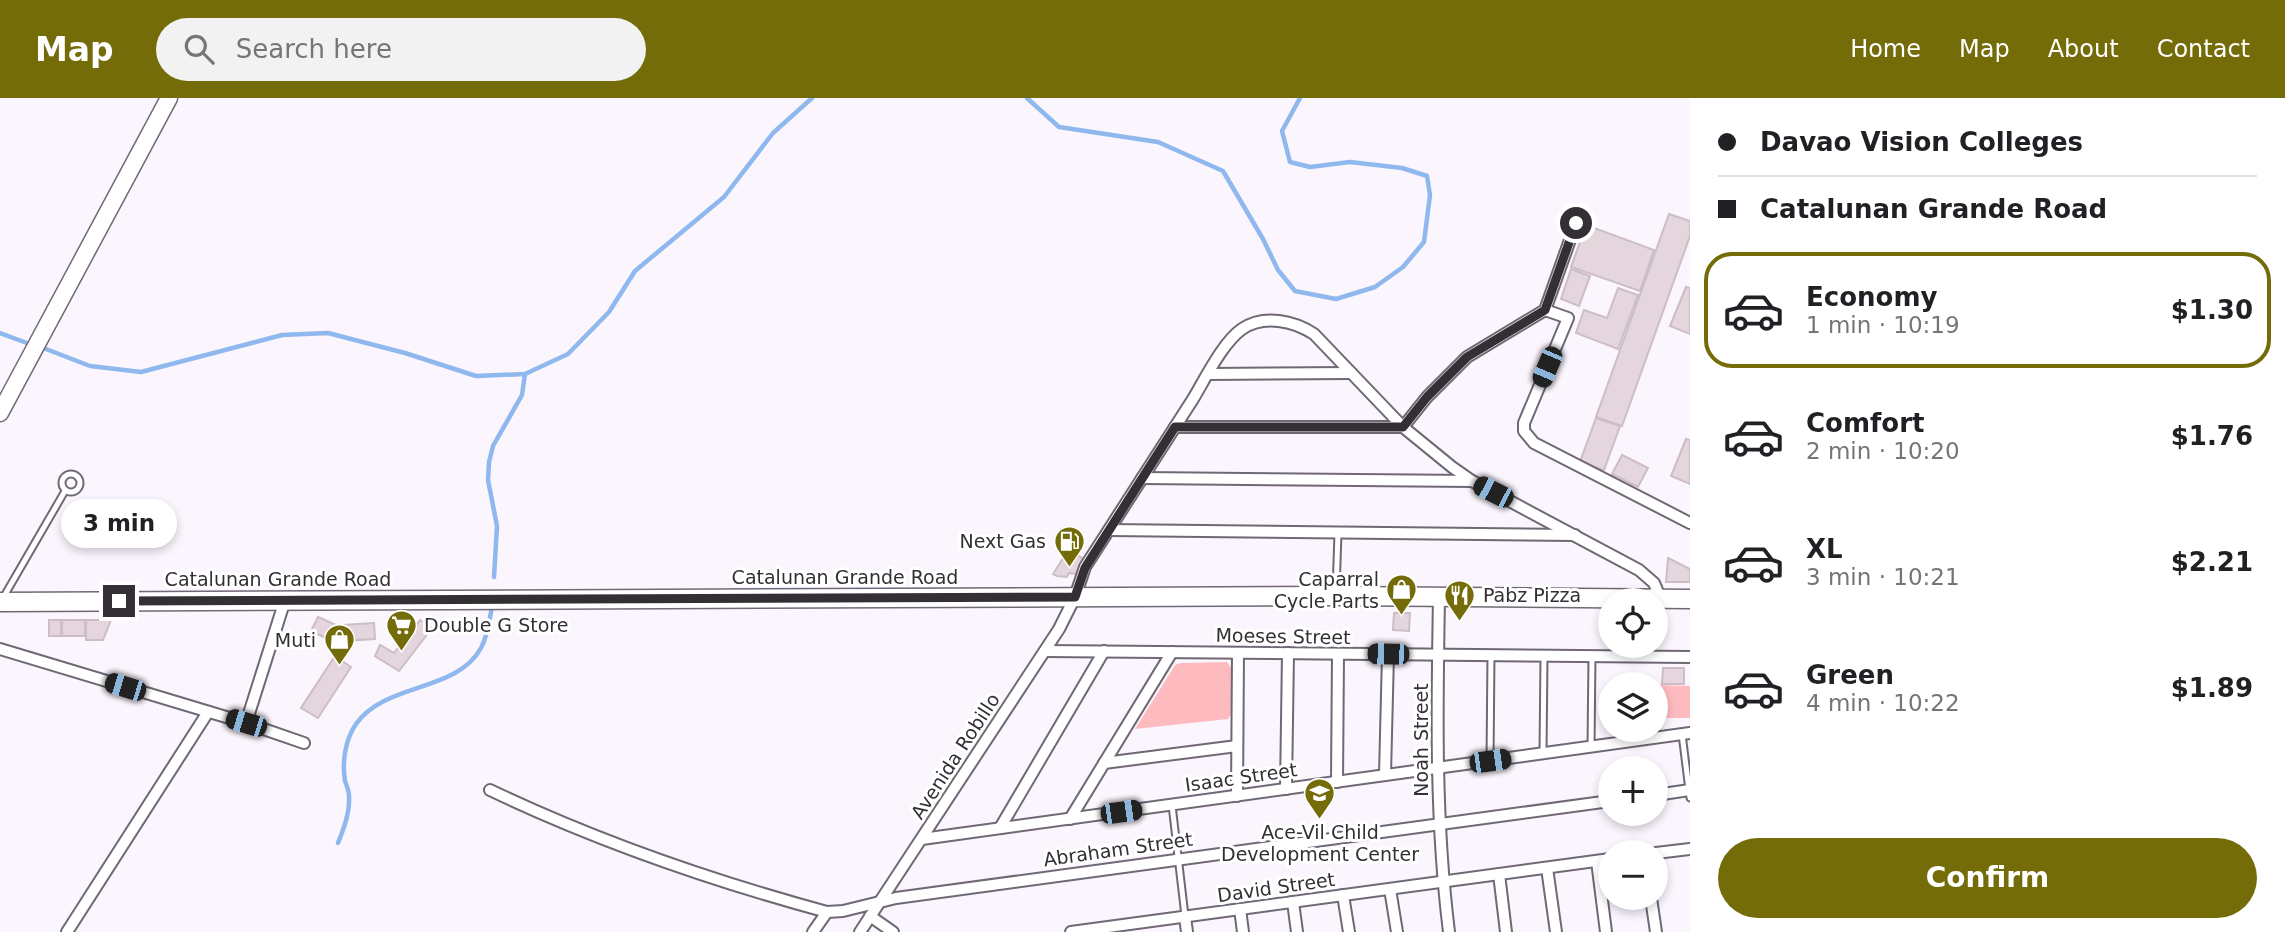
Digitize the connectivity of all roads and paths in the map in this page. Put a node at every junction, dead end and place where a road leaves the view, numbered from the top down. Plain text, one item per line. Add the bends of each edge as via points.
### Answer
1 (169, 98) edge
2 (1576, 223) dead end
3 (1545, 310) junction
4 (1351, 373) junction
5 (1208, 374) junction
6 (0, 413) edge
7 (1175, 427) junction
8 (1403, 427) junction
9 (1142, 478) junction
10 (1472, 481) junction
11 (65, 491) dead end
12 (1690, 523) edge
13 (1109, 530) junction
14 (1338, 533) junction
15 (1577, 536) junction
16 (1656, 588) edge
17 (1336, 596) junction
18 (1075, 597) junction
19 (1439, 597) junction
20 (1598, 599) edge
21 (1690, 599) edge
22 (285, 600) junction
23 (1668, 600) edge
24 (0, 602) edge
25 (0, 649) edge
26 (1045, 651) junction
27 (1104, 651) junction
28 (1172, 652) junction
29 (1238, 653) junction
30 (1288, 653) junction
31 (1338, 654) junction
32 (1388, 654) junction
33 (1438, 655) junction
34 (1491, 655) junction
35 (1544, 656) junction
36 (1592, 656) junction
37 (1690, 657) edge
38 (208, 712) junction
39 (246, 723) junction
40 (1686, 734) edge
41 (304, 743) dead end
42 (1237, 746) junction
43 (1591, 747) junction
44 (1543, 753) junction
45 (1490, 761) junction
46 (1104, 763) junction
47 (1437, 768) junction
48 (1385, 775) junction
49 (1336, 782) junction
50 (1286, 789) junction
51 (489, 790) dead end
52 (1690, 793) edge
53 (1668, 794) edge
54 (1237, 796) junction
55 (1598, 803) edge
56 (1172, 805) junction
57 (1070, 819) junction
58 (1440, 824) junction
59 (1000, 828) junction
60 (922, 839) junction
61 (1690, 849) edge
62 (1668, 852) edge
63 (1178, 858) junction
64 (1597, 861) joint
65 (1547, 868) junction
66 (1499, 874) junction
67 (1443, 882) junction
68 (1390, 889) junction
69 (1343, 895) junction
70 (881, 900) junction
71 (1293, 902) junction
72 (1240, 909) junction
73 (1653, 910) edge
74 (827, 912) junction
75 (870, 916) junction
76 (1185, 917) junction
77 (67, 932) edge
78 (813, 932) edge
79 (860, 932) edge
80 (893, 932) edge
81 (1071, 932) edge
82 (1187, 932) edge
83 (1243, 932) edge
84 (1297, 932) edge
85 (1349, 932) edge
86 (1397, 932) edge
87 (1449, 932) edge
88 (1506, 932) edge
89 (1556, 932) edge
90 (1606, 932) edge
91 (1656, 932) edge

1 - 6 street
2 - 3 street
3 - 8 street via 1467,357
3 - 12 street via 1568,318 1524,423 1528,437
4 - 5 street
4 - 5 street, Avenida Robillo via 1303,327 1262,321 1232,338
4 - 8 street, Avenida Robillo
5 - 7 street, Avenida Robillo
7 - 8 street
7 - 9 street, Avenida Robillo
8 - 10 street, Avenida Robillo
9 - 10 street
9 - 13 street, Avenida Robillo
10 - 15 street, Avenida Robillo
11 - 24 lane
13 - 14 street
13 - 18 street, Avenida Robillo via 1085,568
14 - 15 street
14 - 17 lane
15 - 16 street, Avenida Robillo via 1649,577
17 - 18 main road, Catalunan Grande Road
17 - 19 main road, Catalunan Grande Road
18 - 22 main road, Catalunan Grande Road
18 - 26 street, Avenida Robillo
19 - 20 main road, Catalunan Grande Road
19 - 33 street, Noah Street
21 - 23 main road, Catalunan Grande Road
22 - 24 main road, Catalunan Grande Road
22 - 39 street
25 - 38 street
26 - 27 street, Moeses Street
26 - 60 street, Avenida Robillo
27 - 28 street, Moeses Street
27 - 59 street
28 - 29 street, Moeses Street
28 - 46 street
29 - 30 street, Moeses Street
29 - 42 street
30 - 31 street, Moeses Street
30 - 50 street
31 - 32 street, Moeses Street
31 - 49 street
32 - 33 street, Moeses Street
32 - 48 street
33 - 34 street, Moeses Street
33 - 47 street, Noah Street
34 - 35 street, Moeses Street
34 - 45 lane
35 - 36 street, Moeses Street
35 - 44 lane
36 - 37 street, Moeses Street
36 - 43 lane
38 - 39 street
38 - 77 street
39 - 41 street
40 - 43 street, Isaac Street
40 - 52 lane
42 - 46 street
42 - 54 street
43 - 44 street, Isaac Street
44 - 45 street, Isaac Street
45 - 47 street, Isaac Street
46 - 57 street
47 - 48 street, Isaac Street
47 - 58 street, Noah Street
48 - 49 street, Isaac Street
49 - 50 street, Isaac Street
50 - 54 street, Isaac Street
51 - 74 street via 663,860
52 - 53 street
54 - 56 street, Isaac Street
55 - 58 street, Abraham Street
56 - 57 street, Isaac Street
56 - 63 lane
57 - 59 street, Isaac Street
58 - 63 street, Abraham Street
58 - 67 street, Noah Street
59 - 60 street, Isaac Street
60 - 70 street, Avenida Robillo
61 - 62 street
63 - 70 street, Abraham Street
63 - 76 lane
64 - 65 street, David Street
64 - 90 street
65 - 66 street, David Street
65 - 89 street
66 - 67 street, David Street
66 - 88 street
67 - 68 street, David Street
67 - 87 street, Noah Street
68 - 69 street, David Street
68 - 86 street
69 - 71 street, David Street
69 - 85 street
70 - 74 street, Abraham Street
70 - 75 street, Avenida Robillo
71 - 72 street, David Street
71 - 84 street
72 - 76 street, David Street
72 - 83 street
73 - 91 street
74 - 78 street
75 - 79 street, Avenida Robillo
75 - 80 street
76 - 81 street, David Street
76 - 82 street

